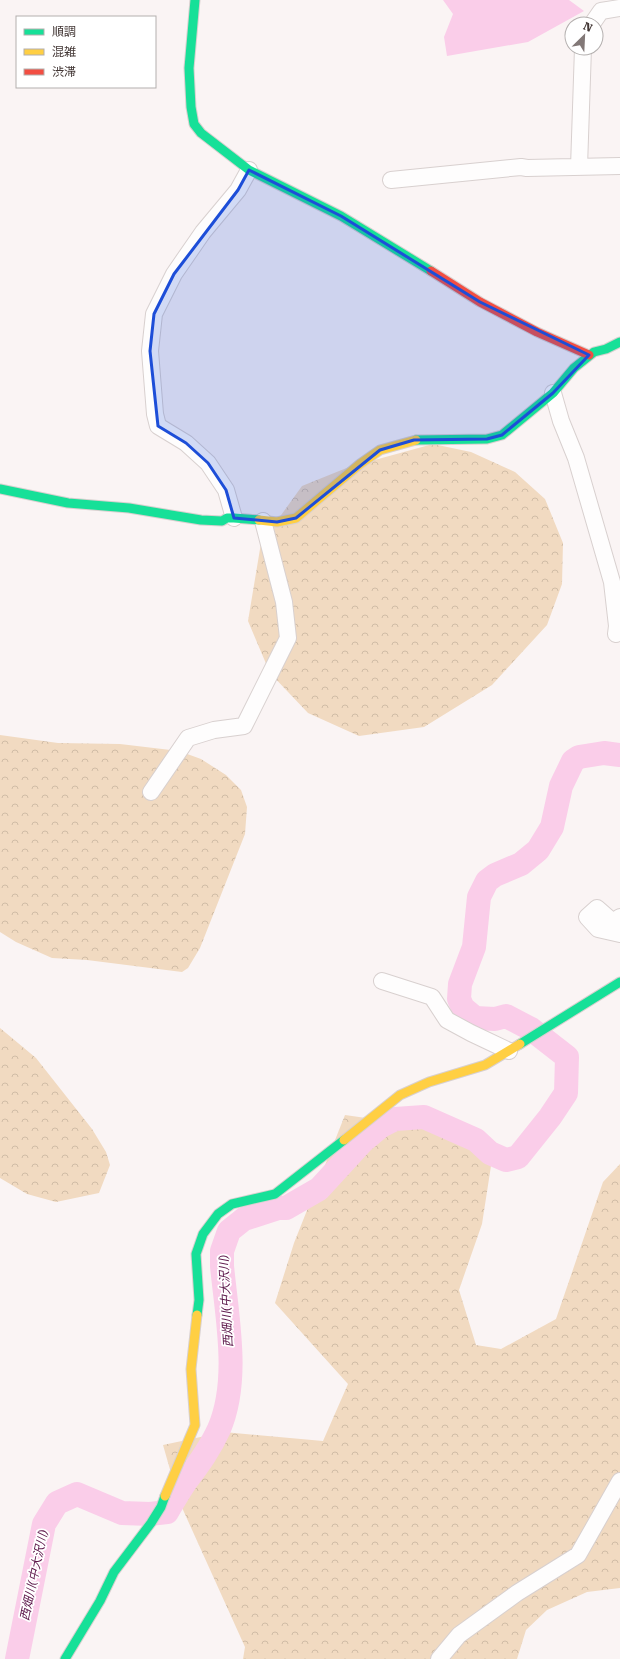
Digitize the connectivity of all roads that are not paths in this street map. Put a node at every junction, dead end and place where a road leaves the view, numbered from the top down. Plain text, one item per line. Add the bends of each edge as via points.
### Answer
1 (195, 0) edge
2 (620, 8) edge
3 (598, 16) edge
4 (583, 56) edge
5 (620, 166) edge
6 (579, 167) junction
7 (249, 170) junction
8 (391, 180) dead end
9 (620, 342) edge
10 (589, 355) junction
11 (553, 393) junction
12 (0, 489) edge
13 (234, 518) junction
14 (263, 521) junction
15 (616, 634) dead end
16 (151, 792) dead end
17 (620, 917) edge
18 (620, 934) edge
19 (382, 981) dead end
20 (620, 982) edge
21 (509, 1051) junction
22 (620, 1482) edge
23 (65, 1659) edge
24 (439, 1659) edge

1 - 7 street via 189,68 194,124 201,134
2 - 3 street via 601,11
4 - 6 street
5 - 6 street
6 - 8 street via 521,167
7 - 10 street via 341,216 480,302 537,332
7 - 13 street via 238,190 203,232 174,274 154,314 150,350 158,426 186,443 208,463 226,490
9 - 10 street
10 - 11 street
11 - 14 street via 502,435 487,439 414,440 380,450 296,518 277,522
11 - 15 street via 576,458 612,582
12 - 13 street via 68,503 129,508 201,520 222,521
13 - 14 street
14 - 16 street via 284,602 288,638 244,726 214,730 188,738
17 - 18 street via 613,922 597,908 587,917 598,929
19 - 21 street via 432,997 447,1020
20 - 21 street
21 - 23 street via 485,1065 429,1082 400,1095 275,1194 232,1204 218,1214 203,1234 196,1254 199,1300 191,1369 195,1425 161,1507 114,1572 100,1601
22 - 24 street via 578,1555 517,1593 459,1635

